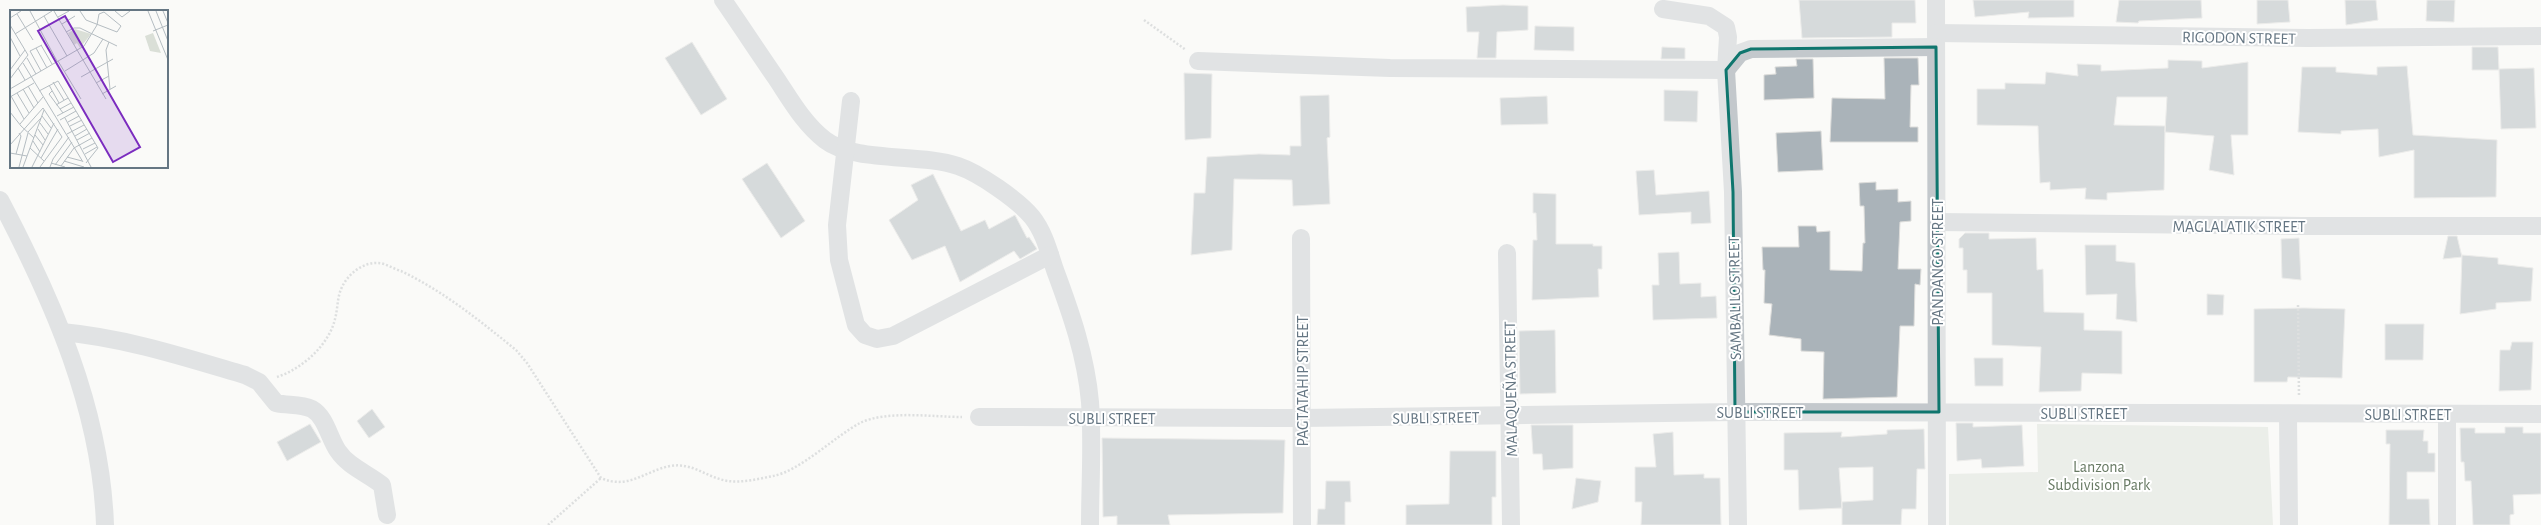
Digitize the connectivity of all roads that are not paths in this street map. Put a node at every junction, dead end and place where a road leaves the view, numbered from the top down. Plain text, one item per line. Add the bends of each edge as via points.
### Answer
1 (723, 0) edge
2 (1936, 0) edge
3 (1663, 9) dead end
4 (2541, 36) edge
5 (1936, 40) junction
6 (1198, 61) road end
7 (1726, 70) junction
8 (851, 101) dead end
9 (846, 151) junction
10 (0, 200) edge
11 (1937, 222) junction
12 (2541, 226) edge
13 (1301, 238) dead end
14 (1507, 253) dead end
15 (1050, 255) junction
16 (62, 332) junction
17 (1735, 412) junction
18 (1938, 412) junction
19 (2294, 414) junction
20 (2447, 414) junction
21 (2541, 414) edge
22 (1511, 416) junction
23 (979, 417) road end
24 (1091, 418) junction
25 (1302, 418) junction
26 (387, 515) dead end
27 (105, 525) edge
28 (1090, 525) edge
29 (1302, 525) edge
30 (1511, 525) edge
31 (1738, 525) edge
32 (1937, 525) edge
33 (2289, 525) edge
34 (2447, 525) edge

1 - 9 street via 798,110 825,140
2 - 5 street, PANDANGO STREET
3 - 7 street, SAMBALILO STREET via 1709,16 1726,27
4 - 5 street, RIGODON STREET
5 - 7 street, RIGODON STREET via 1751,49 1740,53
5 - 11 street, PANDANGO STREET
6 - 7 street via 1390,68
7 - 17 street, SAMBALILO STREET via 1732,192
8 - 9 street
9 - 15 street via 940,161 972,171 1032,217
9 - 15 street via 837,225 839,260 856,325 865,335 877,339 893,336
10 - 16 street via 37,270
11 - 12 street, MAGLALATIK STREET
11 - 18 street, PANDANGO STREET
13 - 25 street, PAGTATAHIP STREET
14 - 22 street, MALAQUEÑA STREET
15 - 24 street via 1073,319 1084,362
16 - 26 street via 132,342 245,375 259,382 276,403 304,406 313,410 320,416 338,451 359,471 382,485
16 - 27 street via 88,407 104,490
17 - 18 street, SUBLI STREET
17 - 22 street, SUBLI STREET
17 - 31 street, SAMBALILO STREET
18 - 19 street, SUBLI STREET
18 - 32 street, PANDANGO STREET
19 - 20 street, SUBLI STREET
19 - 33 street
20 - 21 street, SUBLI STREET
20 - 34 street
22 - 25 street, SUBLI STREET
22 - 30 street, MALAQUEÑA STREET
23 - 24 street, SUBLI STREET
24 - 25 street, SUBLI STREET
24 - 28 street
25 - 29 street, PAGTATAHIP STREET

